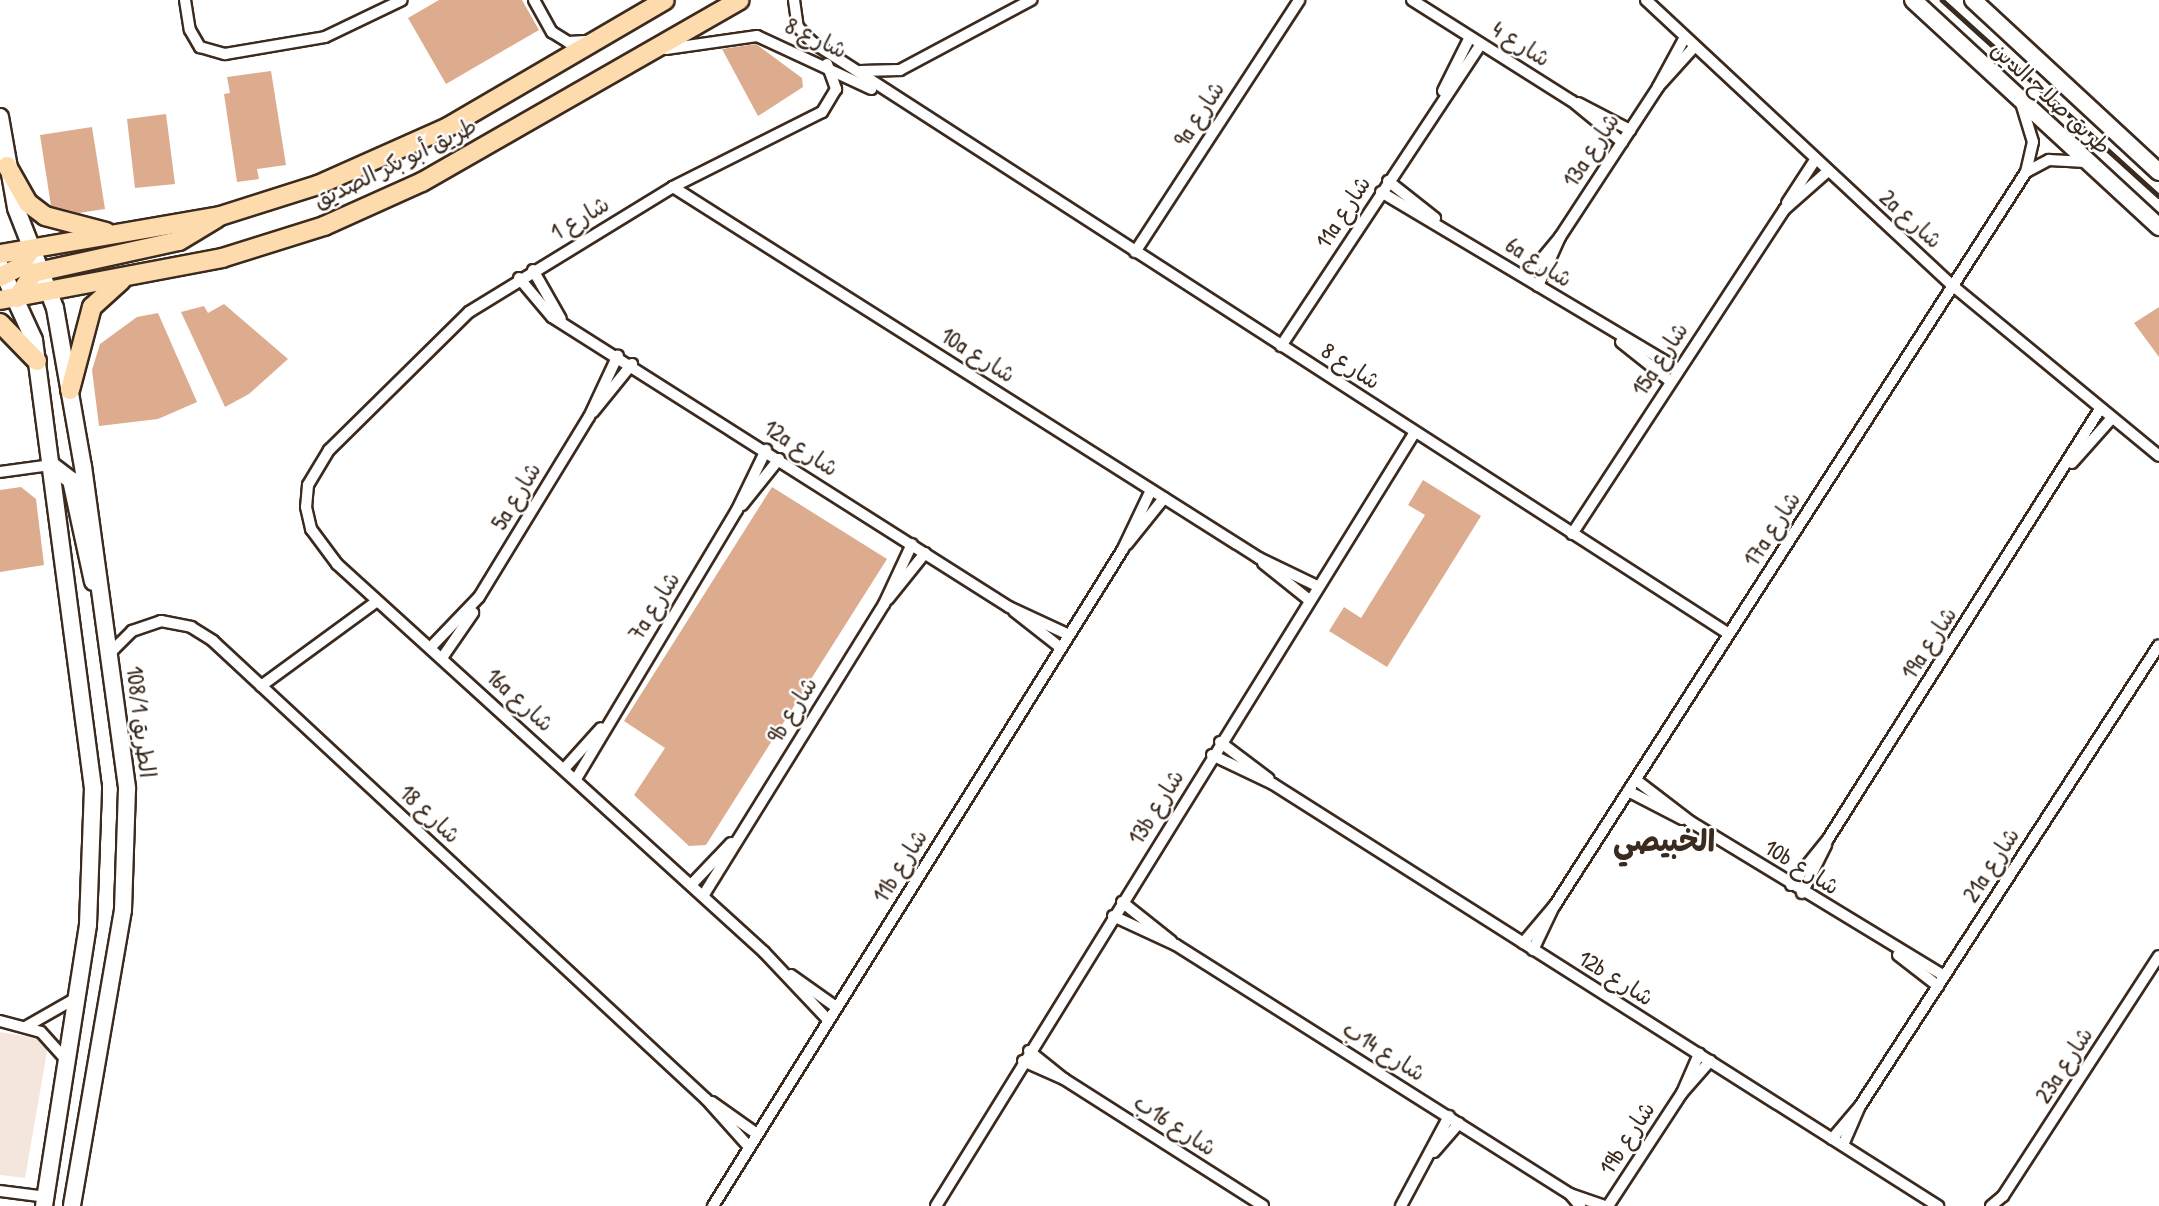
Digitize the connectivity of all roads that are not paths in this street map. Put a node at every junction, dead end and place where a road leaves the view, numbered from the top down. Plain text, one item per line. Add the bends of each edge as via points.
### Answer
1 (185, 0) edge
2 (402, 0) edge
3 (534, 0) edge
4 (665, 0) edge
5 (740, 0) edge
6 (794, 0) edge
7 (1031, 0) edge
8 (1299, 0) edge
9 (1412, 0) edge
10 (1646, 0) edge
11 (1913, 0) edge
12 (1973, 0) edge
13 (1470, 37) junction
14 (1685, 37) junction
15 (596, 40) junction
16 (1481, 44) junction
17 (1695, 46) junction
18 (652, 51) junction
19 (827, 64) junction
20 (851, 68) junction
21 (1658, 87) junction
22 (1440, 100) junction
23 (2018, 100) junction
24 (1572, 101) junction
25 (0, 117) edge
26 (1630, 130) junction
27 (950, 133) junction
28 (1622, 142) junction
29 (1815, 160) junction
30 (2087, 163) junction
31 (7, 166) junction
32 (1828, 171) junction
33 (2026, 172) junction
34 (2159, 172) edge
35 (1388, 181) junction
36 (673, 187) junction
37 (1381, 192) junction
38 (1785, 209) junction
39 (220, 216) junction
40 (1442, 225) junction
41 (2159, 227) edge
42 (116, 234) junction
43 (1560, 237) junction
44 (30, 249) junction
45 (1135, 252) junction
46 (0, 254) edge
47 (42, 270) junction
48 (533, 270) junction
49 (2, 273) edge
50 (139, 274) junction
51 (519, 278) junction
52 (1526, 278) junction
53 (1953, 285) junction
54 (1538, 286) junction
55 (51, 292) junction
56 (8, 299) edge
57 (0, 323) edge
58 (568, 326) junction
59 (1615, 335) junction
60 (1281, 346) junction
61 (618, 355) junction
62 (37, 360) junction
63 (632, 364) junction
64 (1678, 369) junction
65 (1670, 381) junction
66 (69, 390) junction
67 (2100, 410) junction
68 (589, 416) junction
69 (2111, 419) junction
70 (1415, 432) junction
71 (345, 434) joint
72 (766, 450) junction
73 (2159, 456) edge
74 (779, 459) junction
75 (51, 465) junction
76 (2065, 470) junction
77 (0, 472) edge
78 (1151, 490) junction
79 (1164, 498) junction
80 (737, 510) junction
81 (1572, 534) junction
82 (912, 544) junction
83 (1123, 549) junction
84 (925, 553) junction
85 (1259, 558) junction
86 (1317, 586) junction
87 (101, 596) junction
88 (479, 597) junction
89 (1308, 599) junction
90 (377, 601) junction
91 (884, 604) junction
92 (1009, 607) junction
93 (1729, 634) junction
94 (1069, 635) junction
95 (2159, 645) edge
96 (431, 648) junction
97 (1061, 648) junction
98 (109, 654) junction
99 (442, 658) junction
100 (261, 686) junction
101 (606, 724) junction
102 (1220, 742) junction
103 (1212, 755) junction
104 (564, 769) junction
105 (576, 779) junction
106 (1636, 780) junction
107 (1273, 784) junction
108 (1628, 791) junction
109 (1691, 822) junction
110 (1828, 839) junction
111 (736, 840) junction
112 (691, 885) junction
113 (1791, 885) junction
114 (1802, 892) junction
115 (703, 896) junction
116 (1122, 902) junction
117 (1553, 908) junction
118 (1113, 916) junction
119 (1523, 943) junction
120 (1176, 945) junction
121 (1533, 950) junction
122 (2159, 956) edge
123 (786, 972) junction
124 (1941, 981) junction
125 (79, 995) junction
126 (836, 1007) junction
127 (828, 1020) junction
128 (0, 1021) edge
129 (27, 1026) junction
130 (1029, 1051) junction
131 (1699, 1055) junction
132 (1023, 1061) junction
133 (1710, 1062) junction
134 (68, 1065) junction
135 (1064, 1079) junction
136 (1682, 1093) junction
137 (706, 1099) junction
138 (1859, 1108) junction
139 (1449, 1116) junction
140 (1460, 1123) junction
141 (757, 1134) junction
142 (1832, 1139) junction
143 (1843, 1146) junction
144 (749, 1147) junction
145 (1434, 1152) junction
146 (0, 1191) edge
147 (1570, 1194) junction
148 (45, 1201) edge
149 (2003, 1201) edge
150 (72, 1206) edge
151 (713, 1206) edge
152 (936, 1206) edge
153 (1263, 1206) edge
154 (1401, 1206) edge
155 (1580, 1206) edge
156 (1606, 1206) edge
157 (1938, 1206) edge
158 (1991, 1206) edge

1 - 2 street via 194,39 216,54 325,37
3 - 15 street via 552,32 568,42
4 - 15 main road, طريق أبو بكر الصديق
5 - 18 main road, طريق أبو بكر الصديق
6 - 20 street, شارع 8 via 794,15 806,37
7 - 20 street via 900,70 869,73
8 - 45 street, 9a شارع
9 - 13 street, شارع 4
10 - 14 street, 2a شارع
11 - 23 street, طريق صلاح الدين
12 - 34 street
13 - 16 street, شارع 4
13 - 22 street, 11a شارع
14 - 17 street, 2a شارع
14 - 21 street, 13a شارع
15 - 39 main road, طريق أبو بكر الصديق via 405,149 318,185
16 - 22 street, 11a شارع
16 - 24 street, شارع 4
17 - 21 street, 13a شارع
17 - 29 street, 2a شارع
18 - 19 street, شارع 8 via 728,36 757,36
18 - 50 main road, طريق أبو بكر الصديق via 374,205 274,243
19 - 27 street, شارع 8
19 - 36 street, شارع 1 via 836,89 822,112
20 - 27 street, شارع 8
21 - 26 street, 13a شارع
22 - 35 street, 11a شارع
23 - 30 street, طريق صلاح الدين
23 - 33 street, 17a شارع via 2033,134
24 - 26 street, شارع 4
24 - 28 street, شارع 4
25 - 31 street, 108/1 الطريق
26 - 28 street, 13a شارع
27 - 45 street, شارع 8
28 - 43 street, 13a شارع
29 - 32 street, 2a شارع
29 - 38 street, 15a شارع
30 - 33 street via 2049,160
30 - 41 street, طريق صلاح الدين
31 - 42 main road via 28,203 45,216
31 - 44 street, 108/1 الطريق
32 - 38 street, 15a شارع
32 - 53 street, 2a شارع
33 - 53 street, 17a شارع
35 - 37 street, 11a شارع
35 - 40 street, 6a شارع
36 - 48 street, شارع 1
36 - 78 street, 10a شارع
37 - 40 street, 6a شارع
37 - 60 street, 11a شارع
38 - 64 street, 15a شارع
39 - 42 main road, طريق أبو بكر الصديق
39 - 47 main road via 179,241
40 - 52 street, 6a شارع
42 - 44 main road, طريق أبو بكر الصديق
43 - 52 street, 13a شارع
43 - 54 street, 13a شارع
44 - 46 main road, طريق أبو بكر الصديق
44 - 47 street, 108/1 الطريق
44 - 49 main road
45 - 60 street, شارع 8
47 - 55 street, 108/1 الطريق
47 - 56 main road
48 - 51 street, شارع 1
48 - 58 street, 12a شارع via 551,306
49 - 56 street
50 - 55 main road, طريق أبو بكر الصديق
50 - 66 main road via 104,292 92,307
51 - 58 street, 12a شارع via 539,306
51 - 71 street, شارع 1 via 455,325
52 - 54 street, 6a شارع
53 - 67 street, 2a شارع
53 - 93 street, 17a شارع
54 - 59 street, 6a شارع
55 - 56 main road, طريق أبو بكر الصديق
55 - 66 street, 108/1 الطريق
56 - 62 street
57 - 62 main road
58 - 61 street, 12a شارع
59 - 64 street, 6a شارع
59 - 65 street, 6a شارع
60 - 70 street, شارع 8
61 - 63 street, 12a شارع
61 - 68 street, 5a شارع
62 - 75 street
63 - 68 street, 5a شارع
63 - 72 street, 12a شارع
64 - 65 street, 15a شارع
65 - 81 street, 15a شارع
66 - 87 street, 108/1 الطريق
67 - 69 street, 2a شارع
67 - 76 street, 19a شارع
68 - 88 street, 5a شارع
69 - 73 street, 2a شارع
69 - 76 street, 19a شارع
70 - 81 street, شارع 8
70 - 86 street, 13b شارع
71 - 90 street, 16a شارع via 317,464 306,507 321,548
72 - 74 street, 12a شارع
72 - 80 street, 7a شارع
74 - 80 street, 7a شارع
74 - 82 street, 12a شارع
75 - 77 street
75 - 87 street via 71,480 85,561
75 - 125 street via 93,788 93,864
76 - 110 street, 19a شارع
78 - 79 street, 10a شارع
78 - 83 street, 11b شارع
79 - 83 street, 11b شارع
79 - 85 street, 10a شارع
80 - 101 street, 7a شارع
81 - 93 street, شارع 8
82 - 84 street, 12a شارع
82 - 91 street, 9b شارع
83 - 94 street, 11b شارع
84 - 91 street, 9b شارع
84 - 92 street, 12a شارع
85 - 86 street, 10a شارع
85 - 89 street, 10a شارع
86 - 89 street, 13b شارع
87 - 98 street, 108/1 الطريق
88 - 96 street, 5a شارع
88 - 99 street, 5a شارع
89 - 102 street, 13b شارع
90 - 96 street, 16a شارع
90 - 100 street
91 - 111 street, 9b شارع
92 - 94 street, 12a شارع
92 - 97 street, 12a شارع
93 - 106 street, 17a شارع
94 - 97 street, 11b شارع
95 - 124 street, 21a شارع
96 - 99 street, 16a شارع
97 - 126 street, 11b شارع
98 - 100 street, شارع 18 via 145,624 176,622 213,641
98 - 150 street, 108/1 الطريق via 127,789 128,870
99 - 104 street, 16a شارع
100 - 137 street, شارع 18
101 - 104 street, 7a شارع
101 - 105 street, 7a شارع
102 - 103 street, 13b شارع
102 - 107 street, 12b شارع
103 - 107 street, 12b شارع
103 - 116 street, 13b شارع
104 - 105 street, 16a شارع
105 - 112 street, 16a شارع
106 - 108 street, 17a شارع
106 - 109 street, 10b شارع
107 - 119 street, 12b شارع
108 - 109 street, 10b شارع
108 - 117 street, 17a شارع
109 - 113 street, 10b شارع
110 - 113 street, 19a شارع
110 - 114 street, 19a شارع
111 - 112 street, 9b شارع
111 - 115 street, 9b شارع
112 - 115 street, 16a شارع
113 - 114 street, 10b شارع
114 - 124 street, 10b شارع
115 - 123 street, 16a شارع
116 - 118 street, 13b شارع
116 - 120 street, شارع 14ب
117 - 119 street, 17a شارع
117 - 121 street, 17a شارع
118 - 120 street, شارع 14ب
118 - 130 street, 13b شارع
119 - 121 street, 12b شارع
120 - 139 street, شارع 14ب
121 - 131 street, 12b شارع
122 - 149 street, 23a شارع
123 - 126 street, 16a شارع
123 - 127 street, 16a شارع
124 - 138 street, 21a شارع
125 - 129 street via 56,1014
125 - 134 street
126 - 127 street, 11b شارع
127 - 141 street, 11b شارع
128 - 129 street
129 - 134 street via 52,1040
130 - 132 street, 13b شارع
130 - 135 street, شارع 16ب
131 - 133 street, 12b شارع
131 - 136 street, 19b شارع
132 - 135 street, شارع 16ب
132 - 152 street, 13b شارع
133 - 136 street, 19b شارع
133 - 142 street, 12b شارع
134 - 148 street
135 - 153 street, شارع 16ب
136 - 156 street, 19b شارع
137 - 141 street, شارع 18
137 - 144 street, شارع 18
138 - 142 street, 21a شارع
138 - 143 street, 21a شارع
139 - 140 street, شارع 14ب
139 - 145 street
140 - 145 street
140 - 147 street, شارع 14ب
141 - 144 street, 11b شارع
142 - 143 street, 12b شارع
143 - 157 street, 12b شارع
144 - 151 street, 11b شارع
145 - 154 street
146 - 148 street
147 - 155 street, شارع 14ب
147 - 156 street, شارع 14ب
149 - 158 street, 23a شارع

